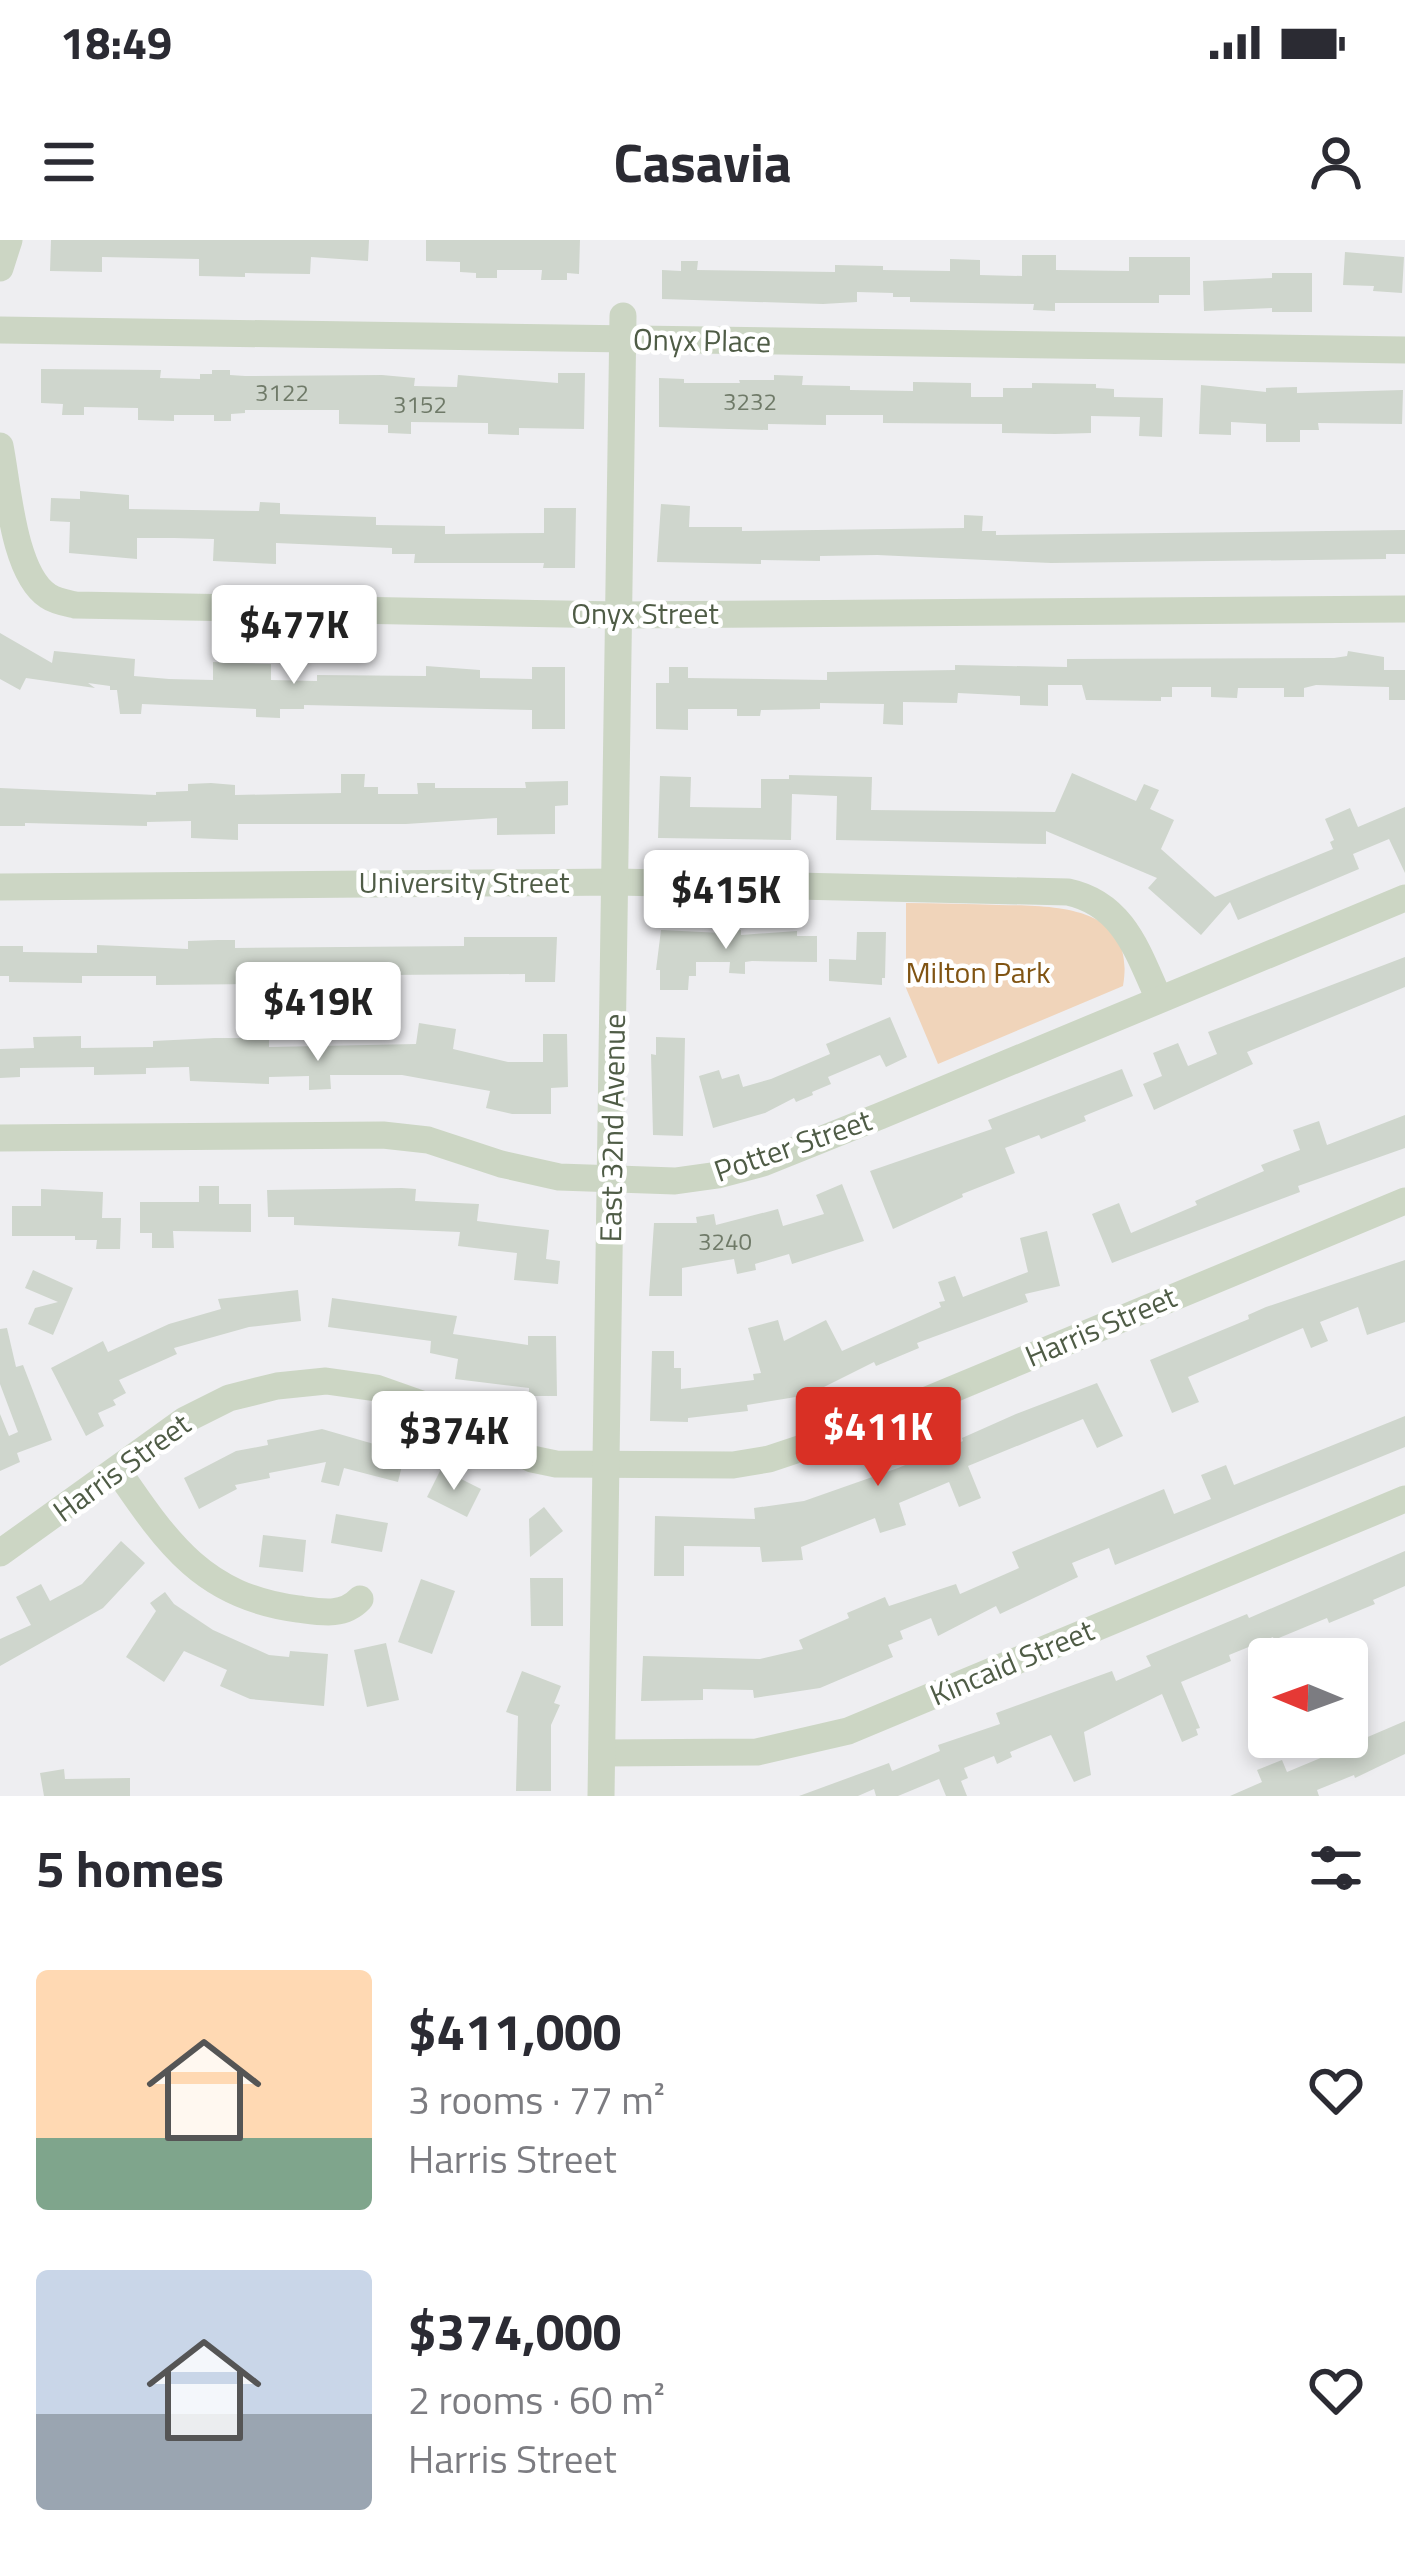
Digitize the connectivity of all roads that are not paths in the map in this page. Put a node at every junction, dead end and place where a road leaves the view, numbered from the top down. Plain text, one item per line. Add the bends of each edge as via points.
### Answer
1 (9, 240) edge
2 (0, 268) edge
3 (623, 328) junction
4 (0, 330) edge
5 (1405, 350) edge
6 (0, 446) edge
7 (1405, 609) edge
8 (620, 615) junction
9 (617, 882) junction
10 (0, 887) edge
11 (1405, 898) edge
12 (1159, 999) junction
13 (0, 1138) edge
14 (612, 1179) junction
15 (1405, 1201) edge
16 (607, 1466) junction
17 (118, 1471) junction
18 (1405, 1499) edge
19 (0, 1553) edge
20 (360, 1599) dead end
21 (602, 1753) junction
22 (601, 1796) edge

1 - 2 street
3 - 4 street, Onyx Place
3 - 5 street, Onyx Place
3 - 8 street, East 32nd Avenue
6 - 8 street, Onyx Street via 22,562 50,598 75,605
7 - 8 street, Onyx Street
8 - 9 street, East 32nd Avenue
9 - 10 street, University Street
9 - 12 street, University Street via 1082,895 1120,920
9 - 14 street, East 32nd Avenue
11 - 12 street, Potter Street
12 - 14 street, Potter Street via 763,1163 675,1181
13 - 14 street, Potter Street via 383,1135 559,1177
14 - 16 street, East 32nd Avenue
15 - 16 street, Harris Street via 811,1447 733,1465
16 - 17 street, Harris Street via 532,1459 427,1406 326,1382 229,1398 184,1420
16 - 21 street, East 32nd Avenue
17 - 19 street, Harris Street
17 - 20 street via 191,1566 231,1592 333,1612
18 - 21 street, Kincaid Street via 848,1731 757,1752
21 - 22 street, East 32nd Avenue

